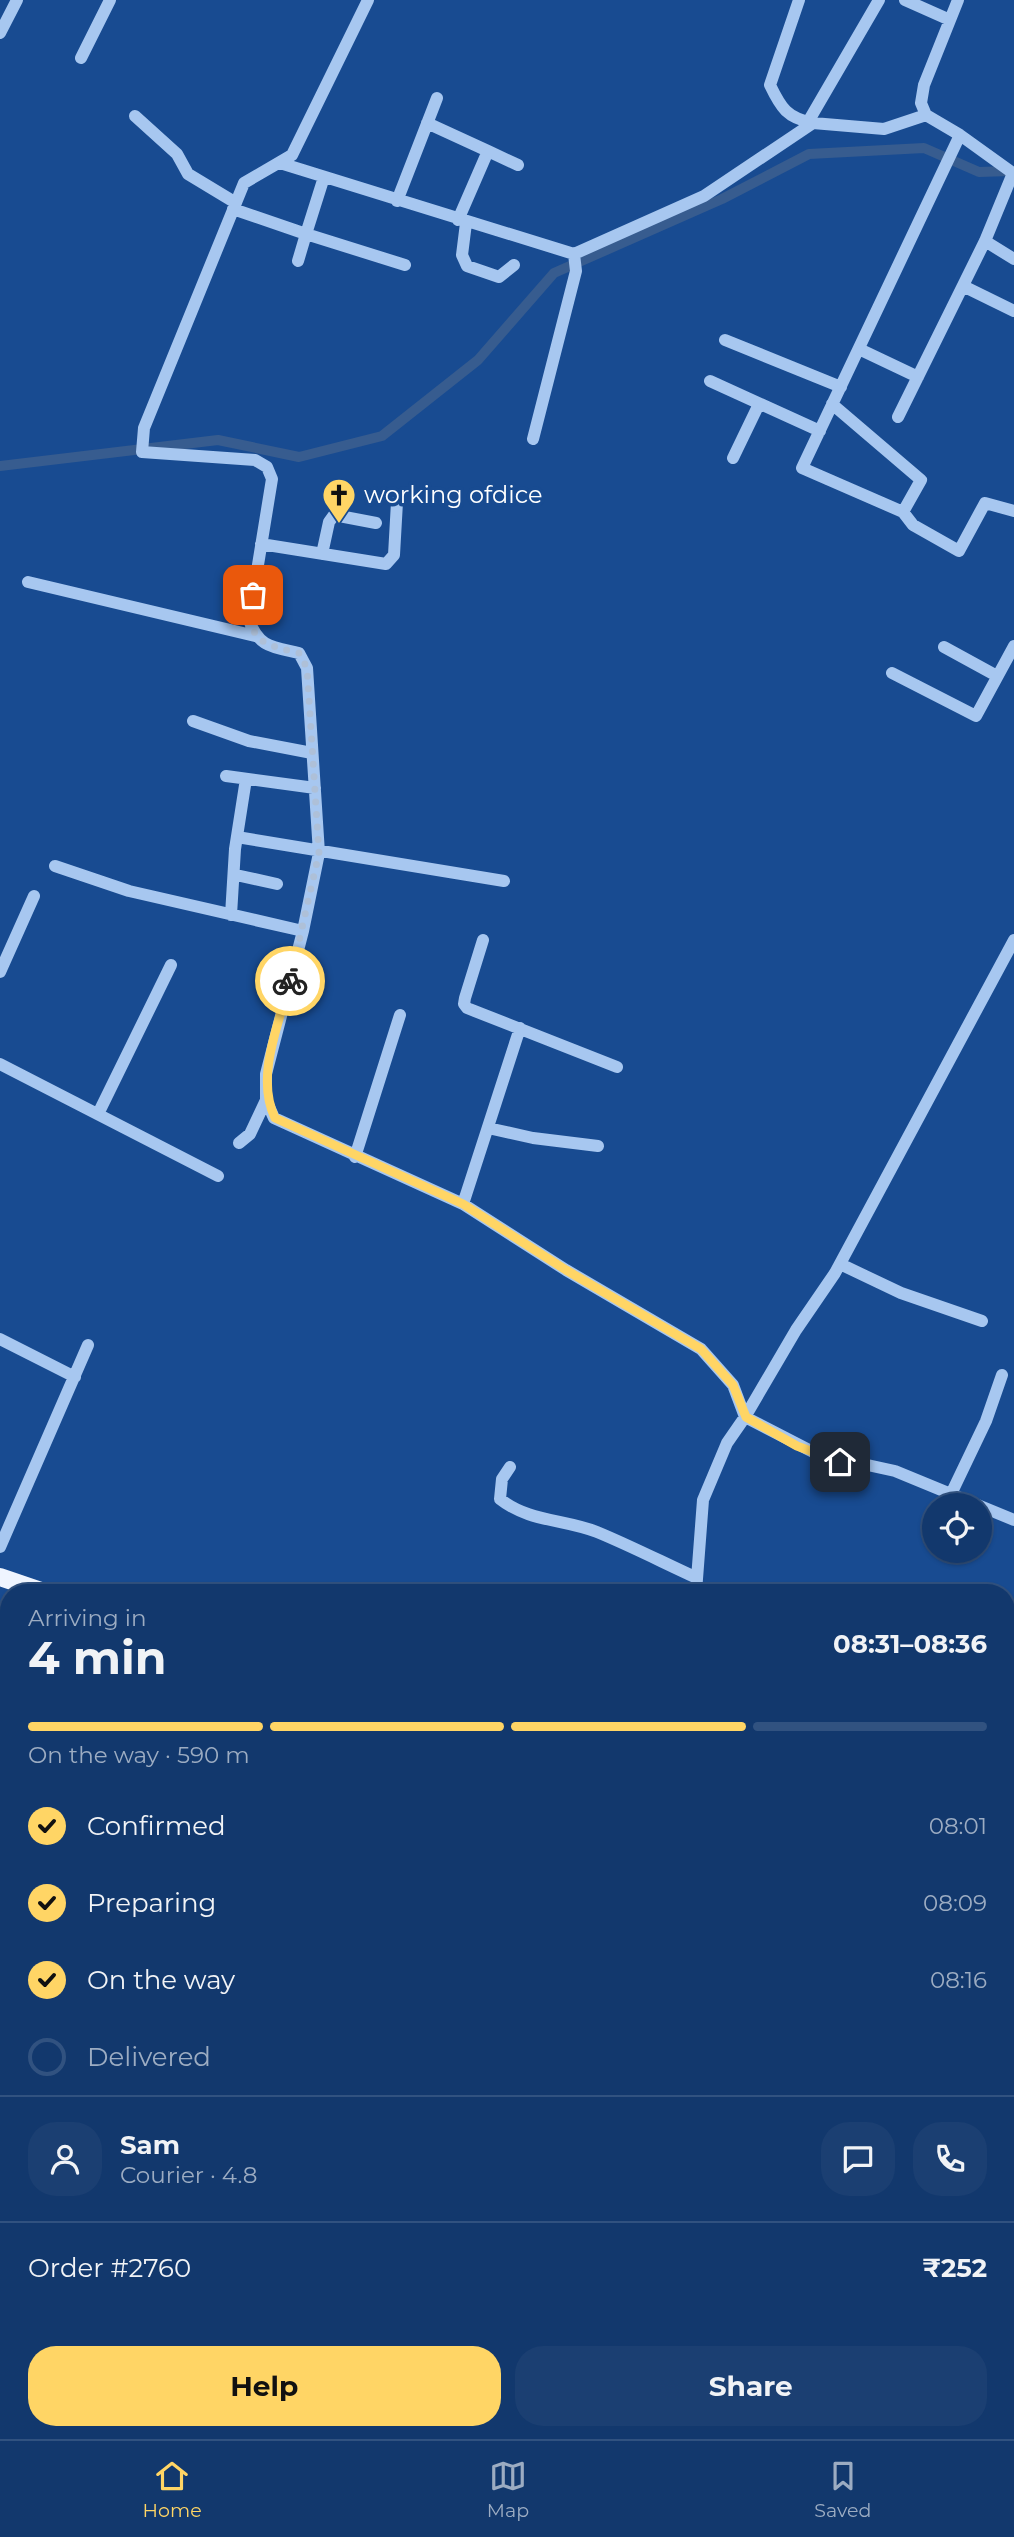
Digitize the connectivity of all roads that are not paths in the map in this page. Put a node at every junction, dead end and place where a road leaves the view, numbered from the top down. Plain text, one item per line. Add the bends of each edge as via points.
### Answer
1 (17, 0) edge
2 (110, 0) edge
3 (368, 0) edge
4 (799, 0) edge
5 (879, 0) edge
6 (905, 0) edge
7 (958, 0) edge
8 (950, 20) junction
9 (0, 33) edge
10 (81, 58) dead end
11 (436, 98) dead end
12 (926, 115) junction
13 (135, 116) dead end
14 (810, 122) junction
15 (426, 123) junction
16 (959, 137) junction
17 (488, 151) junction
18 (279, 163) junction
19 (518, 165) dead end
20 (1013, 173) edge
21 (324, 177) junction
22 (397, 201) junction
23 (235, 206) junction
24 (462, 221) junction
25 (306, 233) junction
26 (985, 241) junction
27 (574, 255) junction
28 (1014, 259) edge
29 (298, 261) dead end
30 (405, 265) dead end
31 (514, 265) dead end
32 (963, 286) junction
33 (1014, 312) edge
34 (725, 340) dead end
35 (859, 349) junction
36 (918, 377) junction
37 (710, 381) dead end
38 (841, 387) junction
39 (759, 404) junction
40 (832, 404) junction
41 (898, 417) dead end
42 (820, 431) junction
43 (533, 439) dead end
44 (733, 458) dead end
45 (397, 502) dead end
46 (1014, 511) edge
47 (903, 512) junction
48 (376, 523) dead end
49 (261, 544) junction
50 (322, 554) junction
51 (28, 582) dead end
52 (255, 636) junction
53 (1014, 646) edge
54 (944, 647) dead end
55 (892, 673) dead end
56 (998, 676) junction
57 (192, 721) dead end
58 (312, 753) junction
59 (226, 776) dead end
60 (246, 779) junction
61 (315, 788) junction
62 (237, 837) junction
63 (319, 853) junction
64 (55, 866) dead end
65 (236, 875) junction
66 (504, 881) dead end
67 (277, 884) dead end
68 (34, 896) dead end
69 (231, 915) junction
70 (303, 931) junction
71 (483, 940) dead end
72 (1014, 940) edge
73 (1010, 956) edge
74 (171, 965) dead end
75 (0, 972) edge
76 (400, 1015) dead end
77 (520, 1028) junction
78 (0, 1064) edge
79 (617, 1067) dead end
80 (266, 1100) junction
81 (98, 1114) junction
82 (488, 1128) junction
83 (239, 1143) dead end
84 (598, 1146) dead end
85 (355, 1157) junction
86 (218, 1176) dead end
87 (463, 1204) junction
88 (840, 1264) junction
89 (982, 1321) dead end
90 (0, 1339) edge
91 (88, 1345) dead end
92 (1002, 1375) dead end
93 (75, 1377) junction
94 (746, 1417) junction
95 (510, 1467) dead end
96 (952, 1492) junction
97 (1014, 1520) edge
98 (0, 1547) edge
99 (0, 1577) edge
100 (697, 1578) junction
101 (18, 1584) edge
102 (697, 1584) edge

1 - 9 street
2 - 10 street
3 - 18 street via 292,155
4 - 14 street via 770,85 782,110
5 - 14 street
6 - 8 street
7 - 8 street
8 - 12 street via 924,85 921,103
11 - 15 street
12 - 14 street via 884,129
12 - 16 street
13 - 23 street via 177,154 188,174
14 - 27 street via 704,196
15 - 17 street
15 - 22 street
16 - 20 street
16 - 35 street
17 - 19 street
17 - 24 street
18 - 21 street
18 - 23 street via 244,183
20 - 26 street
21 - 22 street
21 - 25 street
22 - 24 street
23 - 25 street
23 - 49 street via 144,428 142,452 255,460 267,467 272,479
24 - 27 street
24 - 31 street via 462,255 467,266 499,277
25 - 29 street
25 - 30 street
26 - 28 street
26 - 32 street
27 - 43 street via 576,271
32 - 33 street
32 - 36 street
34 - 38 street
35 - 36 street
35 - 38 street
36 - 41 street
37 - 39 street
38 - 40 street
39 - 42 street
39 - 44 street
40 - 42 street
40 - 47 street via 922,480
42 - 47 street via 802,468
45 - 50 street via 394,555 386,564
46 - 47 street via 985,502 959,551 913,525
48 - 50 street via 334,516 328,522
49 - 50 street
49 - 52 street via 249,621
51 - 52 street
52 - 58 street via 268,646 299,653 307,668
53 - 56 street
54 - 56 street
55 - 56 street via 976,716
57 - 58 street via 249,741
58 - 61 street
59 - 60 street
60 - 61 street
60 - 62 street
61 - 63 street
62 - 63 street
62 - 65 street
63 - 66 street
63 - 70 street
64 - 69 street via 129,891
65 - 67 street
65 - 69 street
68 - 75 street
69 - 70 street
70 - 80 street via 266,1074
71 - 77 street via 464,1004
72 - 73 street
73 - 88 street
74 - 81 street
76 - 85 street
77 - 79 street
77 - 82 street
78 - 81 street
80 - 83 street via 250,1134
80 - 85 street via 275,1118
81 - 86 street
82 - 84 street
82 - 87 street
85 - 87 street
87 - 94 street via 701,1349 733,1385
88 - 89 street via 901,1293
88 - 94 street via 763,1382
90 - 93 street
91 - 93 street
92 - 96 street
93 - 98 street
94 - 96 street via 817,1454 895,1471
94 - 100 street via 727,1443 703,1500
95 - 100 street via 502,1479 500,1499 511,1508 595,1531
96 - 97 street
99 - 101 main road
100 - 102 street

